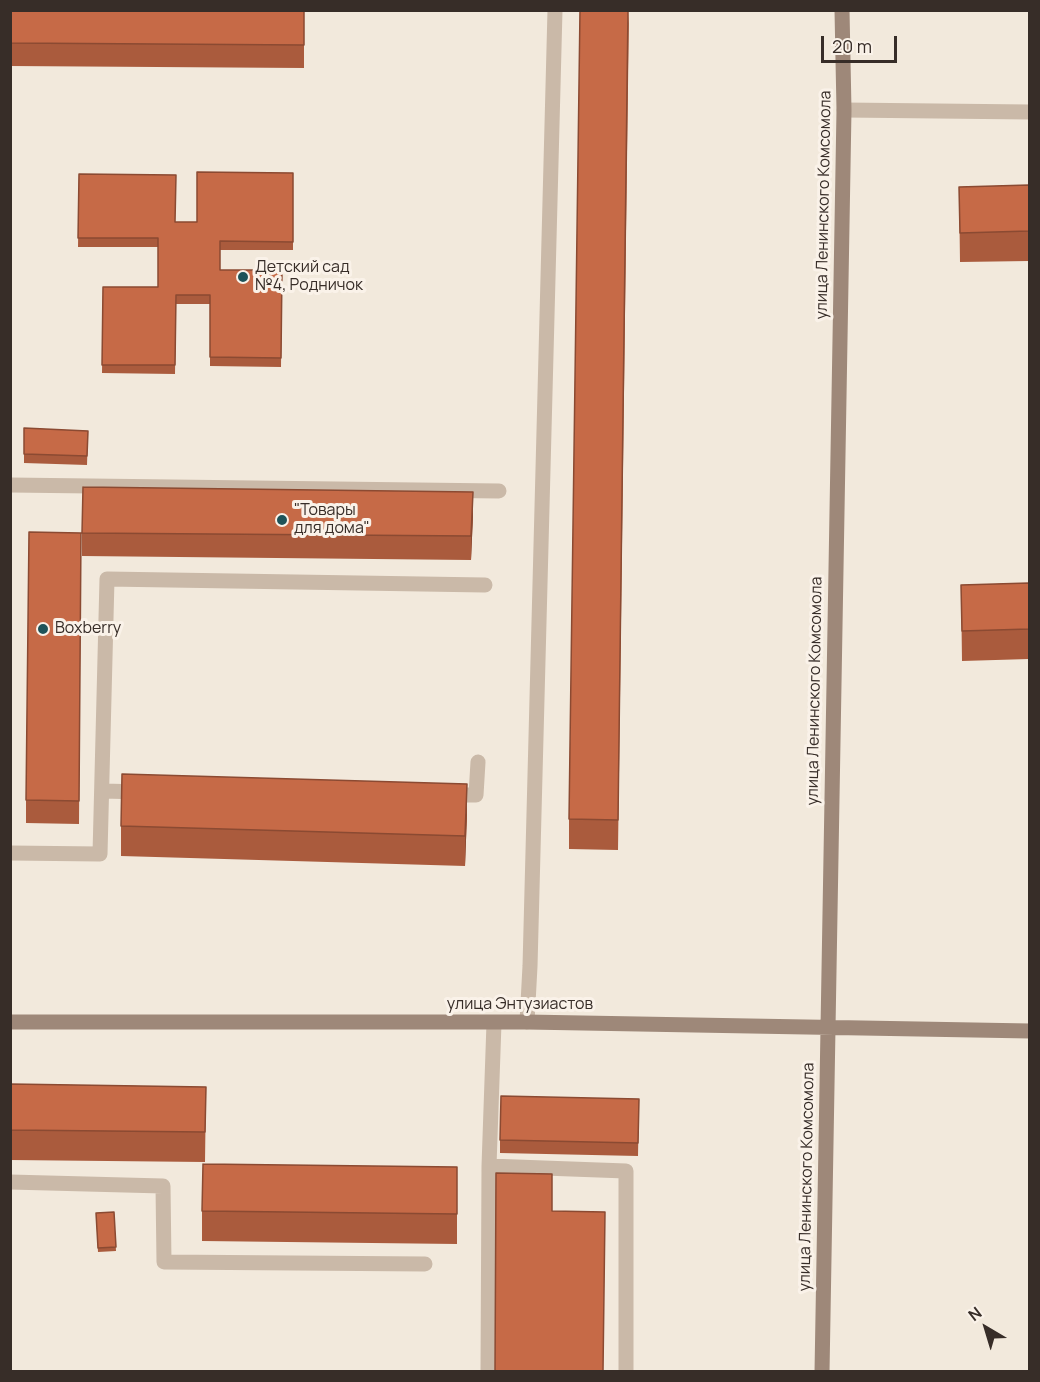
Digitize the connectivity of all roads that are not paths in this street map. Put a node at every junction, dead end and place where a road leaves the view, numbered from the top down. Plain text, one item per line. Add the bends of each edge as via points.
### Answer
1 (555, 10) edge
2 (842, 10) edge
3 (844, 110) junction
4 (1029, 112) edge
5 (10, 485) edge
6 (499, 491) dead end
7 (485, 585) dead end
8 (478, 762) dead end
9 (103, 791) junction
10 (161, 792) edge
11 (430, 795) edge
12 (10, 853) edge
13 (10, 1022) edge
14 (527, 1022) junction
15 (494, 1023) junction
16 (828, 1028) junction
17 (1029, 1031) edge
18 (489, 1166) junction
19 (10, 1182) edge
20 (424, 1264) dead end
21 (488, 1371) edge
22 (626, 1371) edge
23 (822, 1371) edge

1 - 14 lane
2 - 3 main road, улица Ленинского Комсомола
3 - 4 lane
3 - 16 main road, улица Ленинского Комсомола
5 - 6 lane
7 - 9 lane via 107,579
8 - 11 lane via 476,795
9 - 10 lane
9 - 12 lane via 100,854
13 - 15 main road, улица Энтузиастов
14 - 15 main road, улица Энтузиастов
14 - 16 main road, улица Энтузиастов
15 - 18 lane
16 - 17 main road, улица Энтузиастов
16 - 23 main road, улица Ленинского Комсомола
18 - 21 lane
18 - 22 lane via 626,1171
19 - 20 lane via 163,1186 164,1262

